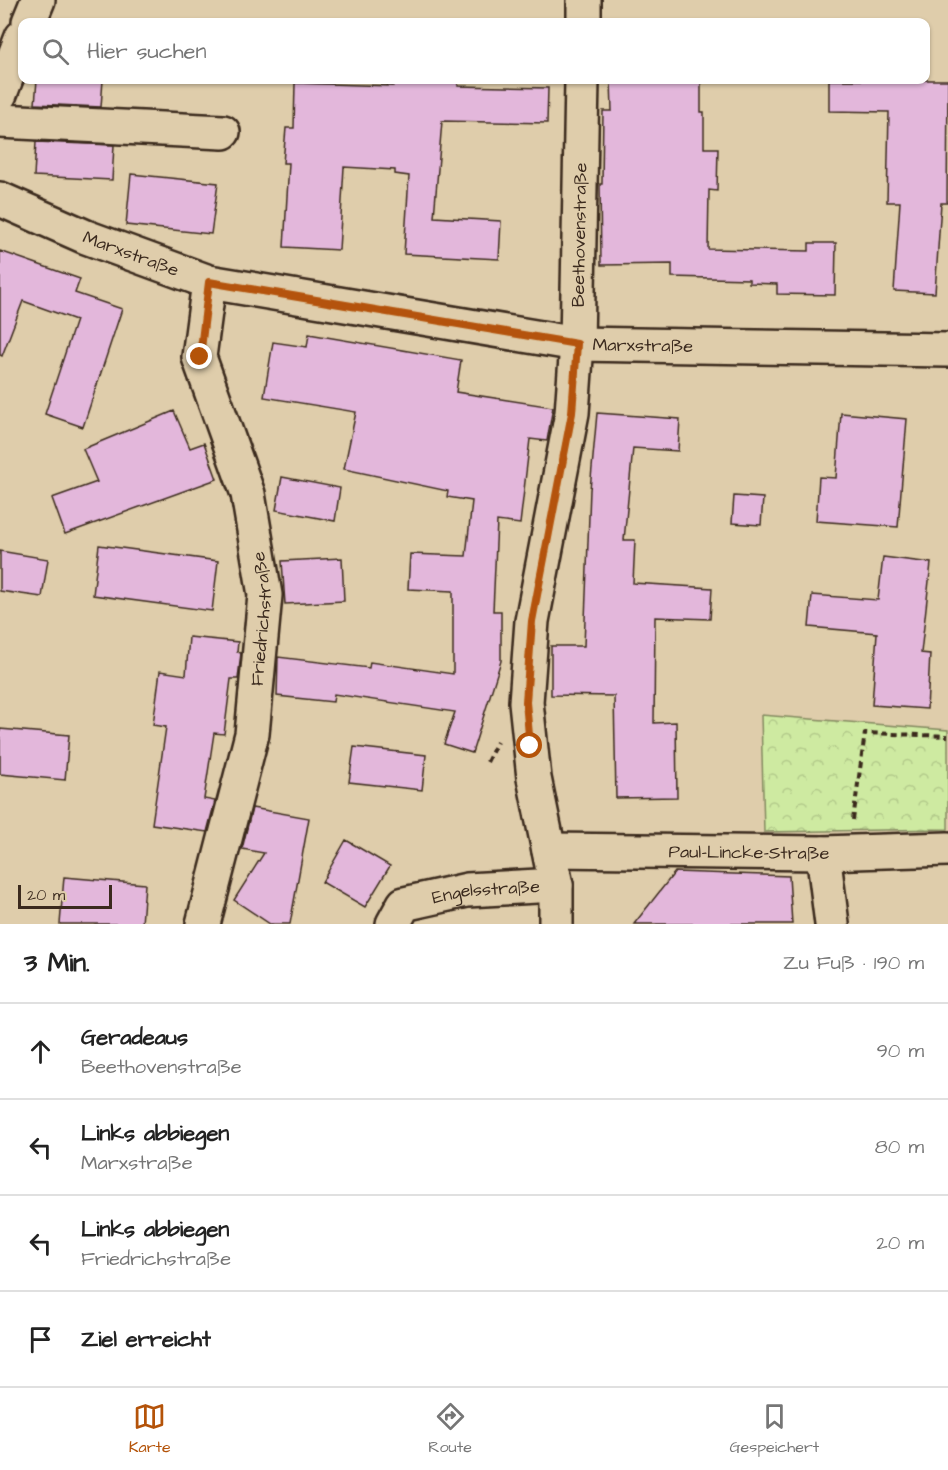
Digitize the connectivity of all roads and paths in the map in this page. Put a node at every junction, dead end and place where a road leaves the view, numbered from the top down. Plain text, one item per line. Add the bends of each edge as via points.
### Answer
1 (38, 0) edge
2 (584, 0) edge
3 (30, 18) edge
4 (584, 18) edge
5 (18, 48) edge
6 (582, 84) edge
7 (0, 94) edge
8 (0, 121) edge
9 (223, 132) dead end
10 (0, 199) edge
11 (209, 282) junction
12 (577, 344) junction
13 (948, 350) edge
14 (948, 735) edge
15 (948, 849) edge
16 (549, 850) junction
17 (836, 853) junction
18 (556, 885) junction
19 (203, 924) edge
20 (393, 924) edge
21 (556, 924) edge
22 (832, 924) edge

1 - 3 street
2 - 4 street
5 - 7 street
6 - 12 street, Beethovenstraße
8 - 9 street
10 - 11 street, Marxstraße via 87,237
11 - 12 street, Marxstraße
11 - 19 street, Friedrichstraße via 200,357 248,494 265,595 252,734
12 - 13 street, Marxstraße
12 - 16 street, Beethovenstraße via 572,413 532,621 526,702 534,778
14 - 17 path via 865,733
15 - 17 street, Paul-Lincke-Straße
16 - 17 street, Paul-Lincke-Straße
16 - 18 street, Beethovenstraße
17 - 22 street
18 - 20 street, Engelsstraße via 467,890 404,904
18 - 21 street, Beethovenstraße

